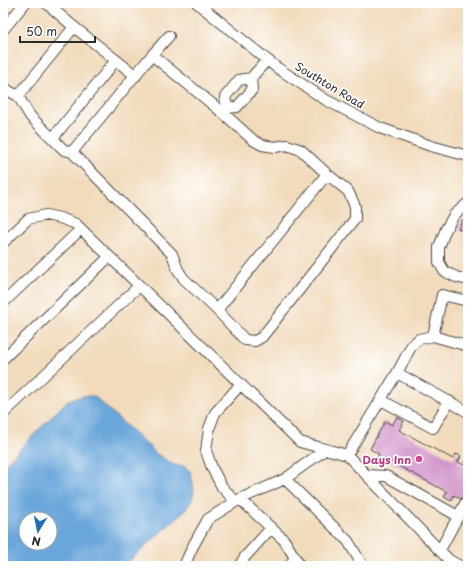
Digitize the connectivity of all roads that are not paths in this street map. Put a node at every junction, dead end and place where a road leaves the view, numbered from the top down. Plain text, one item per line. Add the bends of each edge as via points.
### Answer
1 (25, 3) edge
2 (46, 3) edge
3 (196, 3) edge
4 (74, 27) junction
5 (3, 30) edge
6 (169, 36) dead end
7 (152, 55) junction
8 (116, 60) junction
9 (266, 60) junction
10 (136, 76) junction
11 (251, 78) junction
12 (3, 86) edge
13 (18, 96) junction
14 (224, 110) junction
15 (53, 138) junction
16 (72, 152) junction
17 (468, 156) edge
18 (327, 174) junction
19 (468, 203) edge
20 (81, 229) junction
21 (3, 243) edge
22 (110, 257) junction
23 (468, 280) edge
24 (139, 286) junction
25 (468, 301) edge
26 (3, 303) edge
27 (217, 310) junction
28 (433, 336) junction
29 (468, 346) edge
30 (3, 359) edge
31 (397, 373) junction
32 (241, 384) junction
33 (381, 400) junction
34 (449, 401) junction
35 (468, 412) edge
36 (3, 414) edge
37 (326, 449) junction
38 (347, 455) junction
39 (366, 475) junction
40 (285, 479) junction
41 (468, 498) edge
42 (238, 500) junction
43 (458, 516) junction
44 (271, 528) junction
45 (440, 550) junction
46 (294, 563) edge
47 (184, 566) edge
48 (240, 566) edge
49 (362, 566) edge
50 (460, 566) edge

1 - 5 street
2 - 4 street
3 - 9 street, Southton Road
4 - 8 street
4 - 13 street
6 - 7 street
7 - 10 street
7 - 14 street
8 - 10 street
8 - 15 street
9 - 11 street
9 - 17 street, Southton Road via 326,100 380,128
10 - 16 street
11 - 14 street via 239,80 225,97
11 - 14 street via 252,90 237,108
12 - 13 street
13 - 15 street via 30,116
14 - 18 street via 253,140 262,145 288,145 301,150
15 - 16 street via 64,150
16 - 27 street via 172,254 184,279
18 - 27 street
18 - 27 street via 348,191 355,206 355,219 262,337 255,341 245,340
19 - 23 street via 454,215 446,229 439,247 439,262 444,271
20 - 21 street via 76,224 46,215 28,219
20 - 22 street
20 - 26 street
22 - 24 street
22 - 30 street
24 - 32 street
24 - 36 street
25 - 28 street via 442,295
28 - 29 street
28 - 31 street via 420,339 412,345
31 - 33 street
31 - 34 street
32 - 37 street via 300,442
32 - 42 street via 214,413 206,451 222,487
33 - 34 street via 433,428
33 - 38 street
34 - 35 street
37 - 38 street
37 - 40 street
38 - 39 street
39 - 43 street via 386,476
39 - 45 street
40 - 42 street
40 - 49 street via 348,541
41 - 43 street
42 - 44 street
42 - 47 street via 208,519
43 - 45 street
44 - 46 street via 284,540
44 - 48 street
45 - 50 street via 449,560

